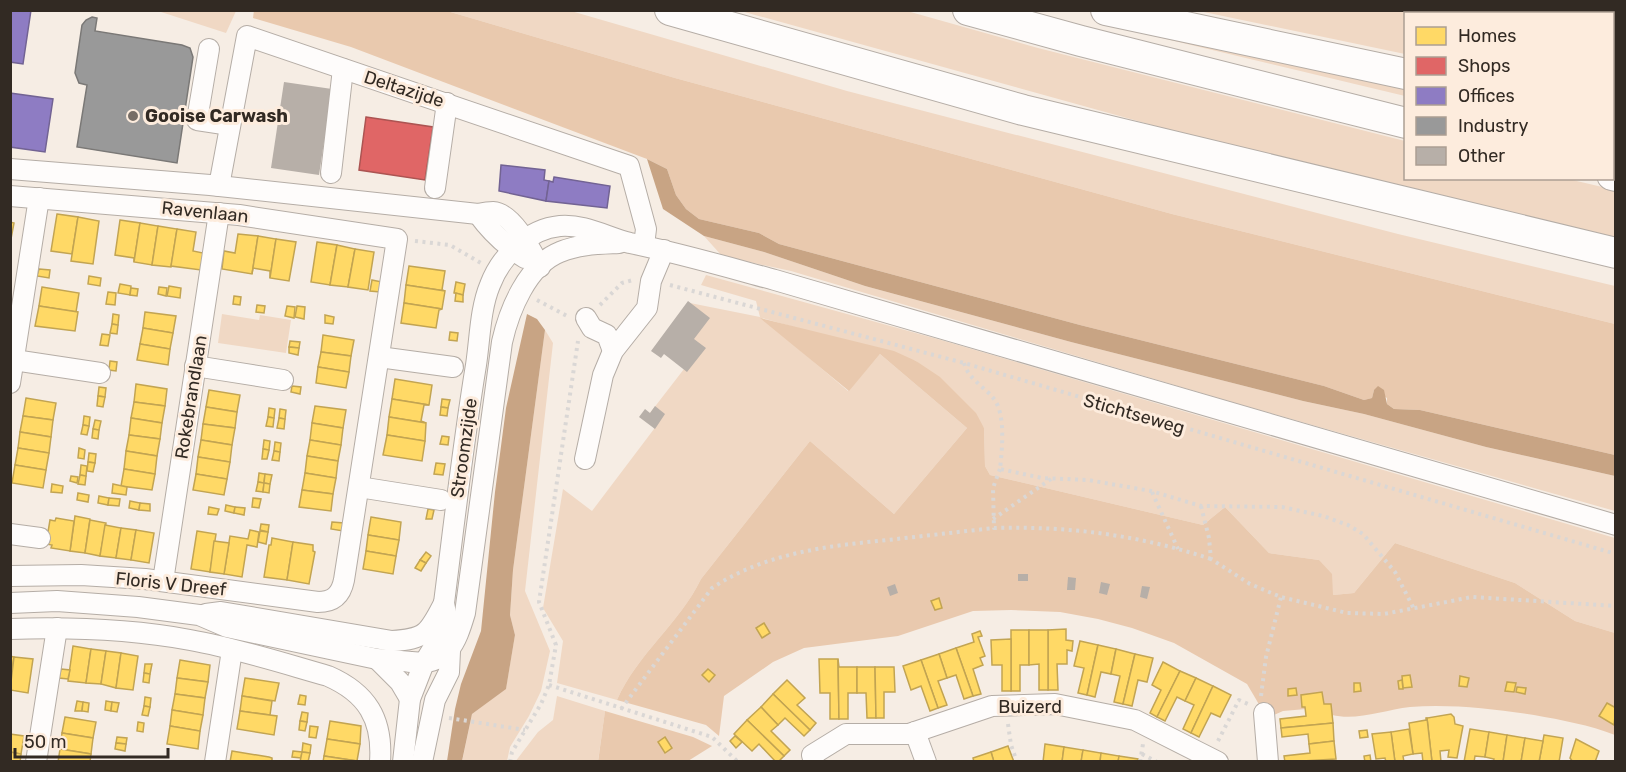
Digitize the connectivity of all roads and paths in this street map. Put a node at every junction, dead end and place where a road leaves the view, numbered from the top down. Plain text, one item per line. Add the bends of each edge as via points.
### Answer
1 (670, 10) edge
2 (968, 10) edge
3 (1106, 10) edge
4 (209, 49) dead end
5 (343, 69) junction
6 (1404, 74) edge
7 (447, 103) junction
8 (1404, 122) edge
9 (230, 125) junction
10 (10, 169) edge
11 (331, 173) dead end
12 (219, 186) junction
13 (435, 188) dead end
14 (10, 196) edge
15 (39, 198) junction
16 (219, 213) junction
17 (398, 239) junction
18 (636, 244) junction
19 (519, 245) junction
20 (664, 250) junction
21 (1616, 253) edge
22 (540, 267) junction
23 (496, 272) junction
24 (651, 281) junction
25 (586, 318) junction
26 (613, 351) junction
27 (379, 357) junction
28 (15, 360) junction
29 (964, 363) junction
30 (195, 366) junction
31 (453, 367) dead end
32 (100, 373) dead end
33 (283, 380) dead end
34 (10, 383) edge
35 (585, 459) dead end
36 (1000, 469) junction
37 (1051, 478) junction
38 (359, 487) junction
39 (1151, 491) junction
40 (441, 500) dead end
41 (1201, 506) junction
42 (993, 519) junction
43 (1616, 525) edge
44 (994, 528) junction
45 (10, 534) edge
46 (40, 538) dead end
47 (1178, 549) junction
48 (1616, 554) edge
49 (1211, 560) junction
50 (10, 576) edge
51 (163, 581) junction
52 (1281, 597) junction
53 (10, 603) edge
54 (444, 603) junction
55 (1616, 606) edge
56 (1414, 609) junction
57 (199, 615) junction
58 (57, 628) junction
59 (10, 629) edge
60 (392, 641) junction
61 (232, 650) junction
62 (450, 651) junction
63 (377, 660) junction
64 (424, 663) junction
65 (549, 685) junction
66 (410, 699) junction
67 (1007, 705) junction
68 (440, 708) junction
69 (1260, 708) junction
70 (621, 709) junction
71 (525, 730) junction
72 (915, 732) junction
73 (1142, 754) dead end
74 (810, 759) edge
75 (1214, 759) edge
76 (36, 762) edge
77 (215, 762) edge
78 (380, 762) edge
79 (403, 762) edge
80 (422, 762) edge
81 (510, 762) edge
82 (738, 762) edge
83 (926, 762) edge
84 (1017, 762) edge
85 (1157, 762) edge
86 (1268, 762) edge

1 - 21 highway via 1023,110
2 - 8 highway
3 - 6 highway
4 - 9 street via 197,120
5 - 7 street, Deltazijde
5 - 9 street, Deltazijde via 247,36
5 - 11 street
7 - 13 street
7 - 18 street, Deltazijde via 630,166 646,229
9 - 12 street, Deltazijde
10 - 12 street
12 - 19 street via 478,214 493,212 516,228
14 - 15 street, Ravenlaan
15 - 16 street, Ravenlaan
15 - 28 street
16 - 17 street, Ravenlaan
16 - 30 street, Rokebrandlaan
17 - 23 path via 450,245
17 - 27 street
18 - 19 street, Stichtseweg via 581,227 560,226 541,230
18 - 20 street, Stichtseweg
18 - 22 street, Stichtseweg via 582,246 559,252
19 - 22 street
19 - 23 street, Stroomzijde
20 - 24 street
20 - 43 street, Stichtseweg
22 - 62 street, Stroomzijde via 521,291 506,321 465,613
23 - 54 street, Stroomzijde via 485,299
24 - 25 path, Stichtseweg via 632,279 622,283
24 - 26 street via 647,308
24 - 29 path, Stichtseweg
25 - 26 street via 592,328 607,335
25 - 65 path via 578,341 539,602 556,645
26 - 35 street via 603,375
27 - 31 street
27 - 38 street
28 - 32 street
28 - 34 street
29 - 36 path via 966,371 995,401 1003,432
29 - 48 path, Stichtseweg
30 - 33 street
30 - 51 street, Rokebrandlaan
36 - 37 path
36 - 42 path via 993,488
37 - 39 path
37 - 42 path
38 - 40 street
38 - 51 street, Floris V Dreef via 343,587 331,600 309,601
39 - 41 path
39 - 47 path
41 - 49 path
41 - 56 path via 1282,507 1348,525 1363,534 1395,572
42 - 44 path
44 - 47 path via 1097,532
44 - 70 path via 800,552 763,562 730,577 712,588
45 - 46 street
47 - 49 path
49 - 52 path
50 - 51 street, Floris V Dreef via 81,575
52 - 56 path via 1347,613 1384,614
52 - 69 path via 1266,657
53 - 57 street, Floris V Dreef via 57,600
54 - 60 street, Floris V Dreef via 426,632 413,640
54 - 64 street, Stroomzijde via 448,624
55 - 56 path via 1472,597
57 - 60 street, Floris V Dreef via 221,612
57 - 63 street, Floris V Dreef via 227,627
58 - 59 street
58 - 61 street via 152,634
58 - 76 street
60 - 64 street, Floris V Dreef
61 - 77 street
61 - 78 street via 328,676 348,686 364,701 378,725
62 - 64 street
62 - 68 street, Stroomzijde
63 - 64 street, Floris V Dreef
63 - 66 street via 399,681
64 - 66 street, Stroomzijde
64 - 68 street
65 - 70 path
65 - 71 path
66 - 79 street, Stroomzijde
67 - 72 street, Buizerd via 992,706
67 - 75 street, Buizerd via 1061,705 1135,720
67 - 84 path via 1008,734
68 - 71 path via 485,723
68 - 80 street, Stroomzijde
69 - 75 path via 1239,700
69 - 86 street
70 - 82 path via 712,737
71 - 81 path
72 - 74 street, Buizerd via 846,734
72 - 83 street
73 - 85 path

